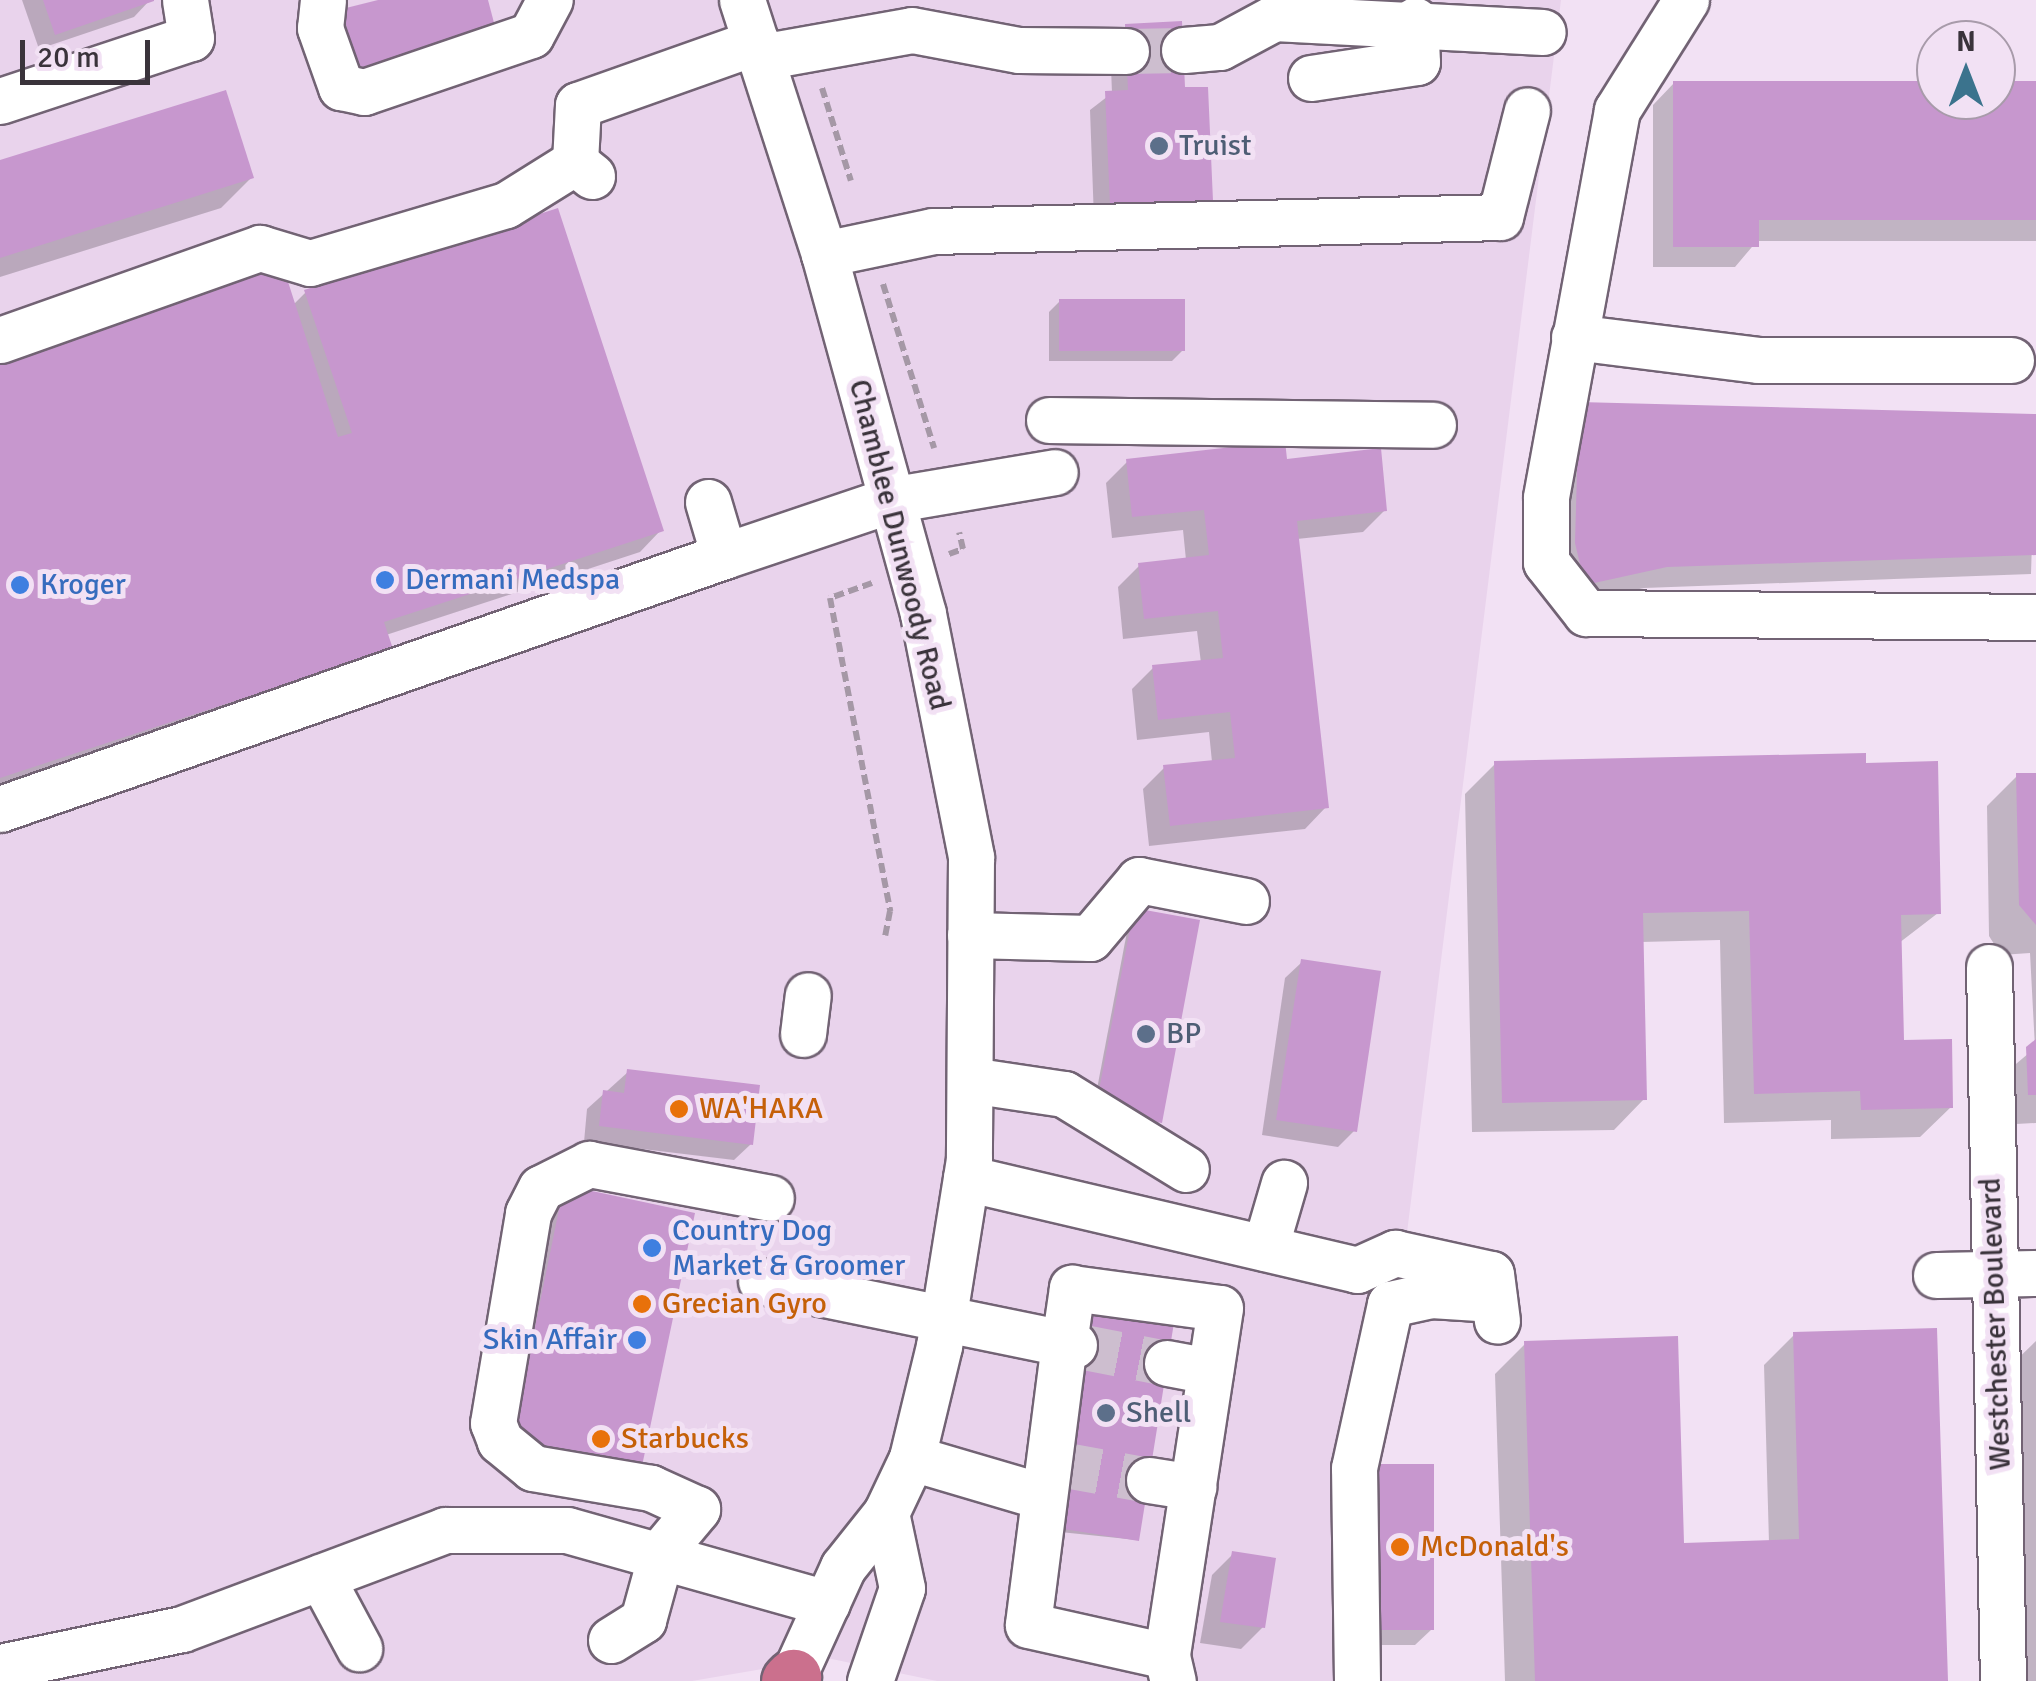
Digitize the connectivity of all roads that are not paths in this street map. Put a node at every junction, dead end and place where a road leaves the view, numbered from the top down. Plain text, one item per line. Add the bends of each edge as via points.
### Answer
1 (185, 0) edge
2 (323, 0) edge
3 (550, 0) edge
4 (1686, 0) edge
5 (1415, 20) junction
6 (1547, 32) edge
7 (753, 33) edge
8 (1184, 50) tunnel mouth
9 (1126, 51) tunnel mouth
10 (1311, 78) dead end
11 (0, 101) edge
12 (1526, 110) dead end
13 (824, 254) junction
14 (1574, 337) junction
15 (0, 340) edge
16 (2012, 360) dead end
17 (1049, 420) dead end
18 (1432, 425) dead end
19 (1055, 472) dead end
20 (890, 500) junction
21 (708, 502) dead end
22 (724, 556) junction
23 (2036, 617) edge
24 (0, 809) edge
25 (1246, 901) dead end
26 (970, 935) junction
27 (1989, 967) dead end
28 (970, 1080) junction
29 (1186, 1169) dead end
30 (966, 1178) junction
31 (1284, 1182) dead end
32 (772, 1198) dead end
33 (1264, 1248) junction
34 (2014, 1273) edge
35 (1936, 1275) dead end
36 (761, 1281) dead end
37 (945, 1313) junction
38 (1069, 1344) junction
39 (912, 1458) junction
40 (1047, 1474) junction
41 (1149, 1480) tunnel mouth
42 (1193, 1487) junction
43 (886, 1513) junction
44 (662, 1551) junction
45 (320, 1577) junction
46 (827, 1604) junction
47 (610, 1640) dead end
48 (359, 1648) dead end
49 (0, 1667) edge
50 (1170, 1669) edge
51 (791, 1680) edge
52 (870, 1680) edge
53 (1357, 1681) edge
54 (2002, 1681) edge

1 - 11 street via 191,38
2 - 3 street via 320,28 341,87 364,92 531,35
4 - 14 street via 1616,110
5 - 6 street
5 - 8 street via 1274,18 1220,47
5 - 10 street via 1417,62
7 - 9 street via 912,30 1018,50
7 - 13 street, Chamblee Dunwoody Road
7 - 15 street via 578,105 583,169 506,205 310,263 260,248
12 - 13 street via 1500,218 934,231
13 - 20 street, Chamblee Dunwoody Road
14 - 16 street via 1758,360
14 - 23 street via 1546,498 1546,562 1586,613
17 - 18 street
19 - 20 street
20 - 22 street
20 - 26 street, Chamblee Dunwoody Road via 971,857
21 - 22 street
22 - 24 street
25 - 26 street via 1139,880 1090,938
26 - 28 street, Chamblee Dunwoody Road
27 - 34 street, Westchester Boulevard
28 - 29 street via 1064,1094
28 - 30 street, Chamblee Dunwoody Road
30 - 33 street
30 - 37 street, Chamblee Dunwoody Road
31 - 33 street
32 - 44 street via 589,1164 541,1188 528,1213 493,1423 500,1440 532,1468 651,1488 697,1509
33 - 53 street via 1357,1270 1395,1253 1492,1274 1496,1310 1431,1295 1390,1304 1354,1468
34 - 35 street
34 - 54 street, Westchester Boulevard
36 - 37 street
37 - 38 street
37 - 39 street, Chamblee Dunwoody Road
38 - 40 street
38 - 42 street via 1072,1288 1220,1308 1189,1367
39 - 40 street
39 - 43 street, Chamblee Dunwoody Road
40 - 50 street via 1028,1625
41 - 42 street
42 - 50 street
43 - 46 street, Chamblee Dunwoody Road
43 - 52 street via 902,1588
44 - 45 street via 567,1530 445,1530
44 - 46 street
44 - 47 street via 643,1620
45 - 48 street
45 - 49 street via 182,1629
46 - 51 street, Chamblee Dunwoody Road

